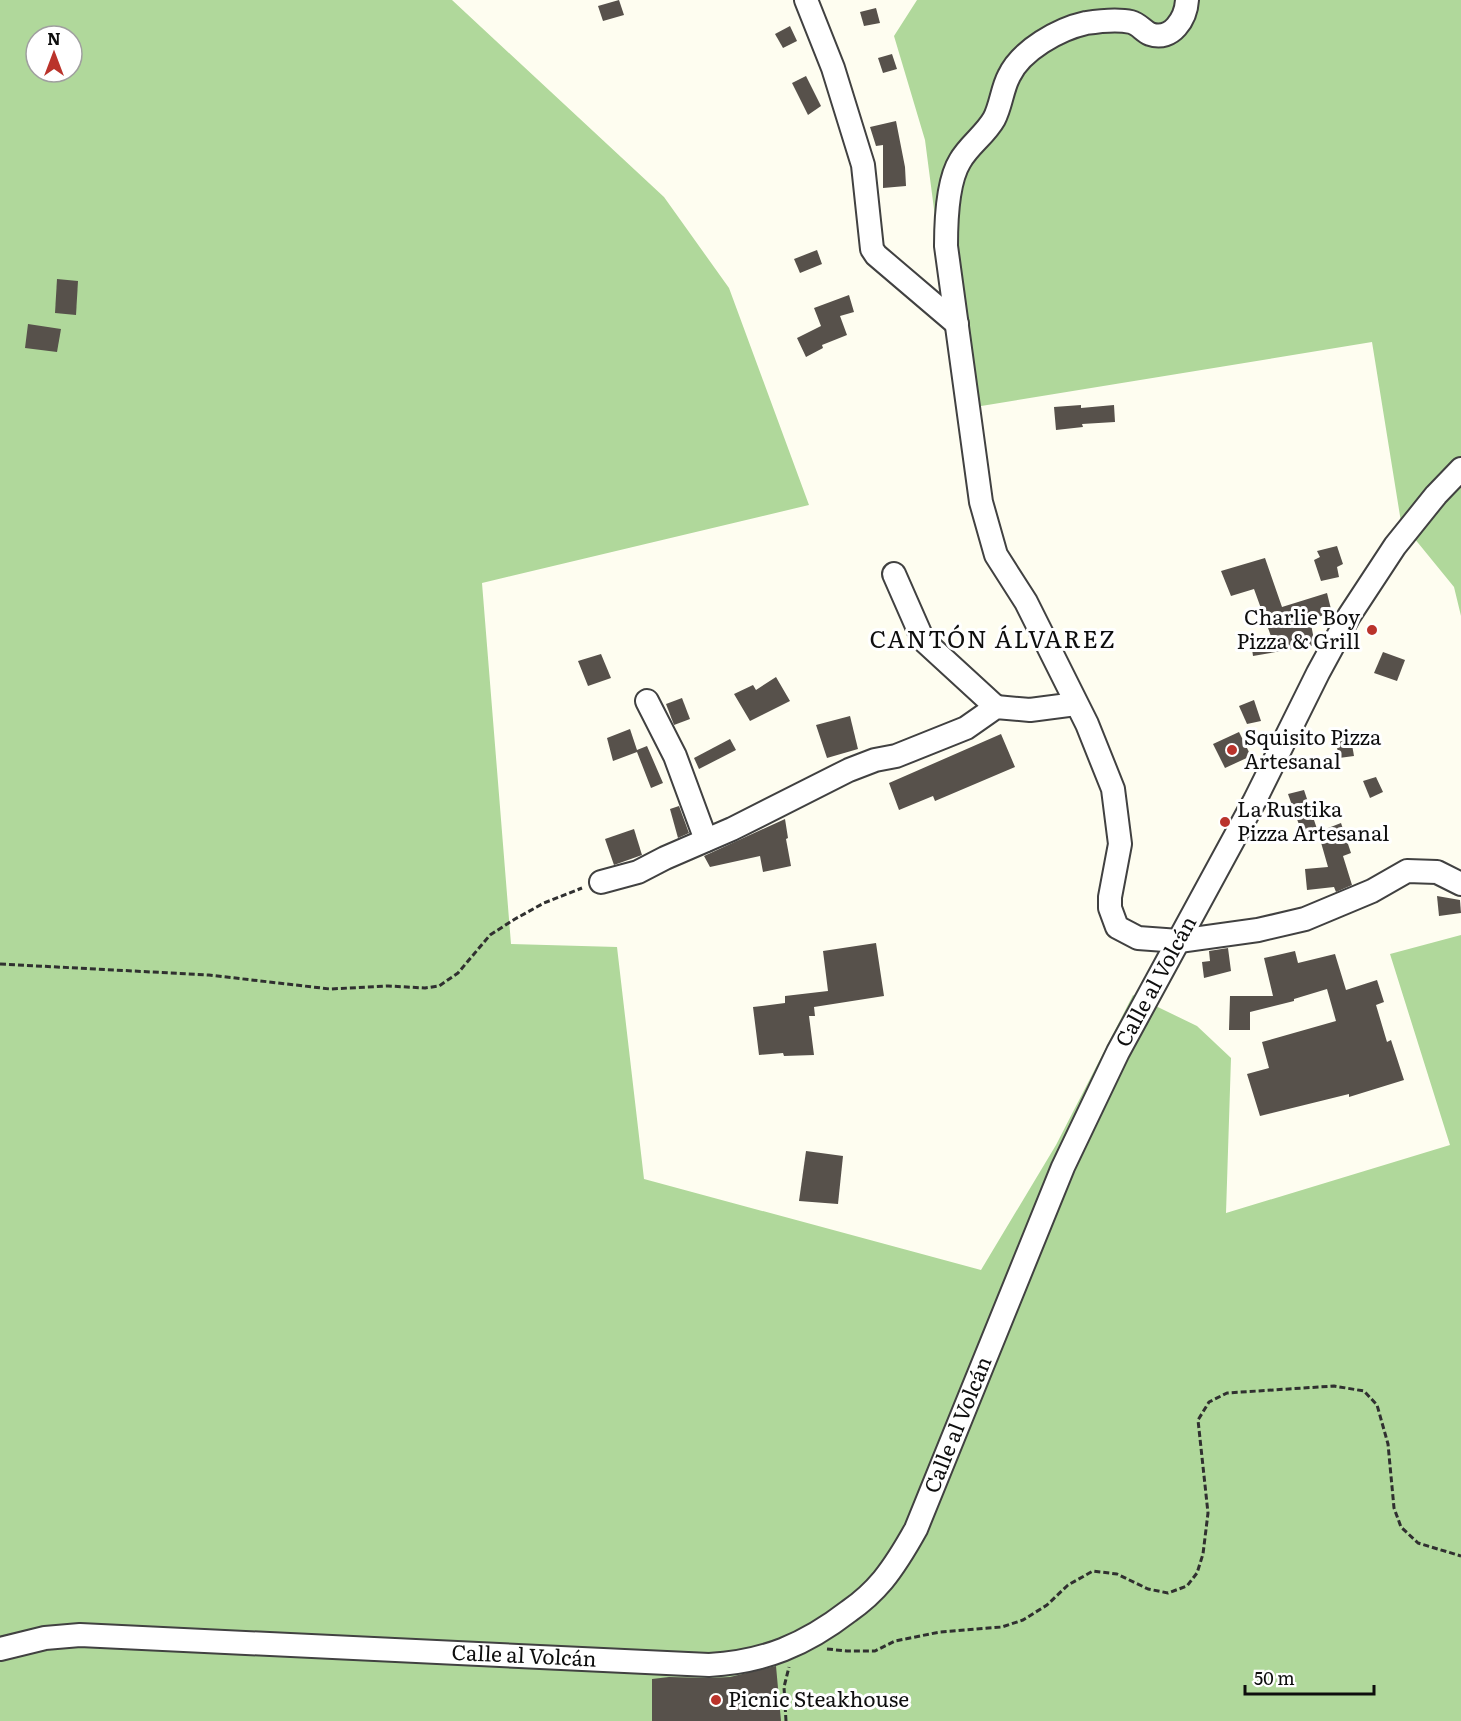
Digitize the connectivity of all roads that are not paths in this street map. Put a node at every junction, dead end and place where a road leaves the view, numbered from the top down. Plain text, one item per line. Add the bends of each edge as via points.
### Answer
1 (806, 0) edge
2 (1188, 0) edge
3 (957, 324) junction
4 (1461, 469) edge
5 (894, 574) dead end
6 (647, 700) dead end
7 (1076, 704) junction
8 (996, 707) junction
9 (706, 840) junction
10 (601, 882) road end
11 (1461, 884) edge
12 (1179, 941) junction
13 (0, 1649) edge

1 - 3 street via 833,68 863,165 872,249
2 - 3 street via 1185,15 1174,30 1153,35 1133,22 1087,23 1047,39 1010,72 995,117 959,162 951,187 946,246
3 - 7 street via 981,502 990,539
4 - 12 street, Calle al Volcán via 1395,546 1349,616 1311,696
5 - 8 street via 923,640
6 - 9 street via 675,756
7 - 8 street via 1030,710
7 - 12 street via 1113,789 1120,844 1110,897 1114,921 1126,934 1138,939
8 - 9 street via 966,728 849,770
9 - 10 street via 638,872
11 - 12 street via 1437,872 1407,872 1305,919
12 - 13 street, Calle al Volcán via 1118,1052 1063,1167 916,1529 895,1565 868,1596 817,1634 794,1647 731,1664 709,1665 80,1635 45,1638

